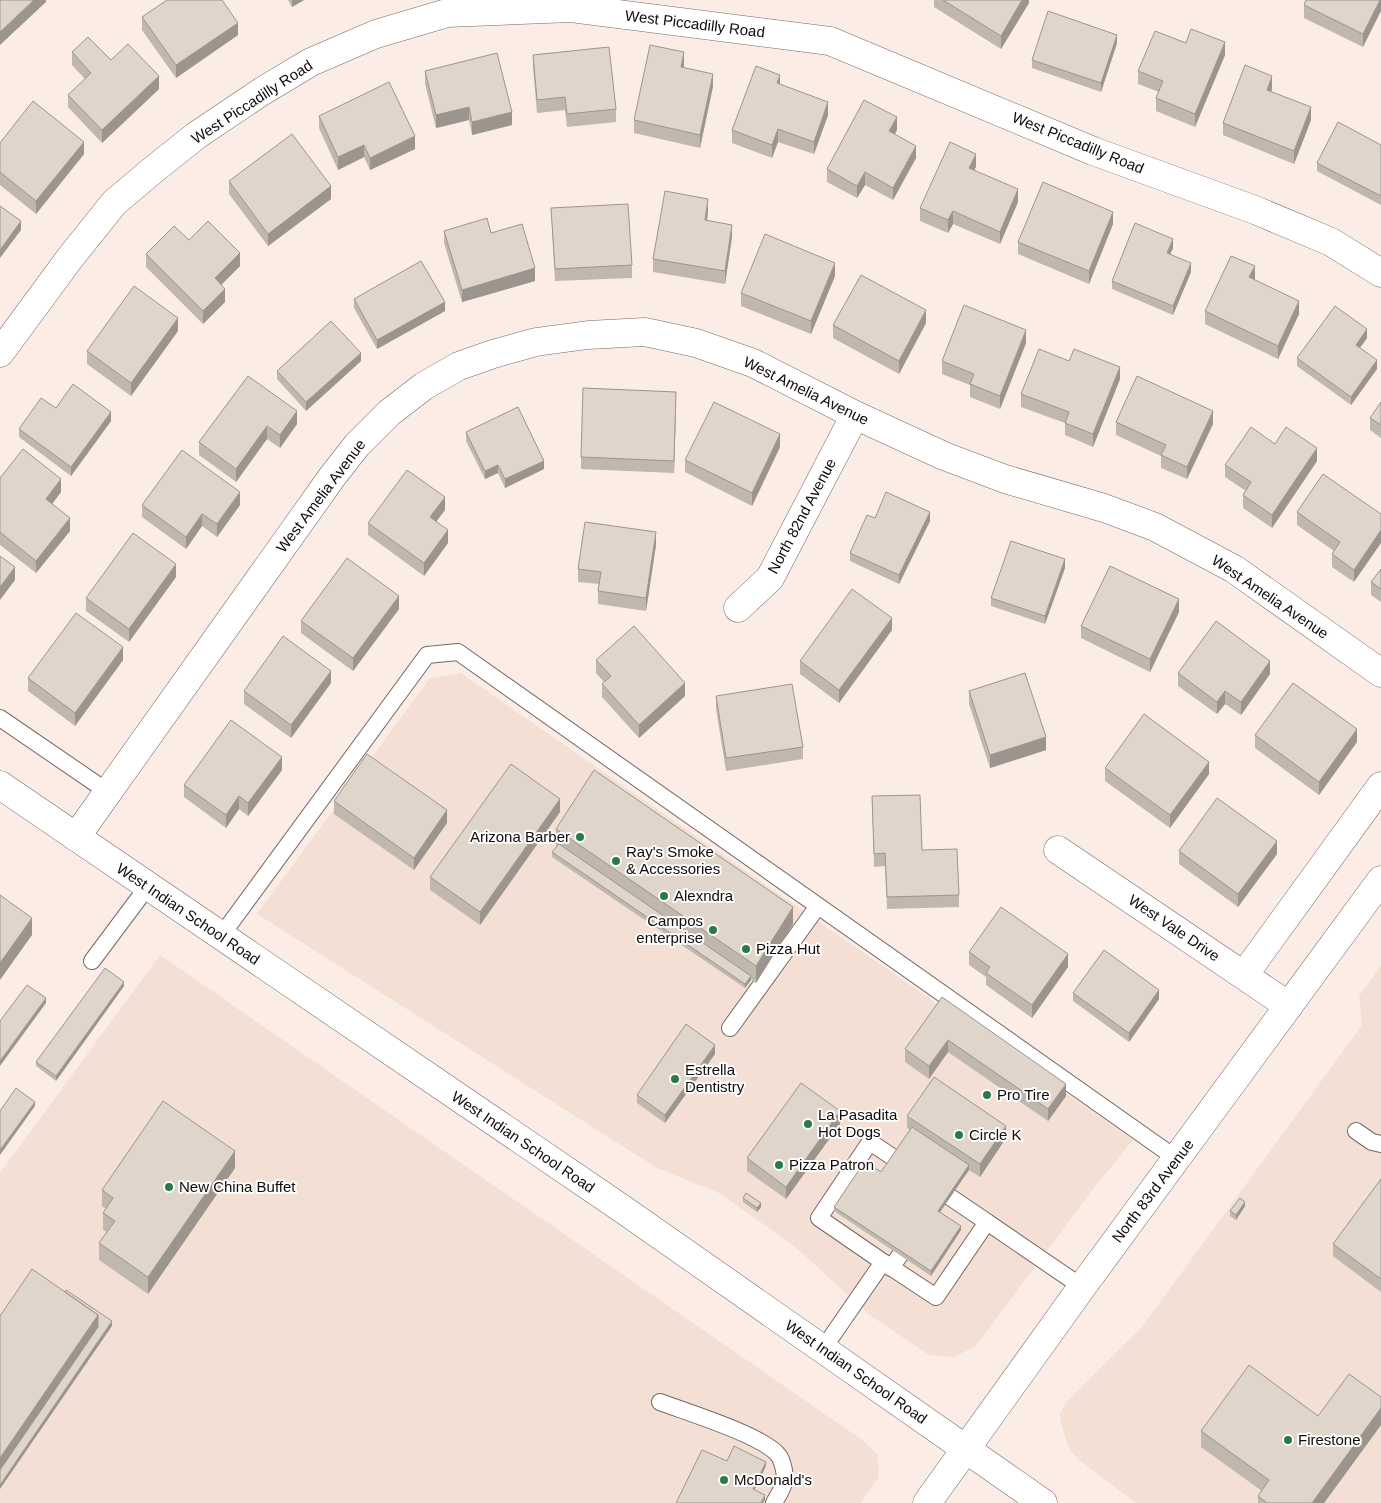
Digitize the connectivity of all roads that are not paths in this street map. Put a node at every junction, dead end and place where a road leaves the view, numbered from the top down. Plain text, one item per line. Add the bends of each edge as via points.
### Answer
1 (446, 6) edge
2 (1381, 272) edge
3 (0, 353) edge
4 (855, 416) junction
5 (738, 608) dead end
6 (1381, 673) edge
7 (0, 718) edge
8 (0, 785) edge
9 (1381, 786) edge
10 (108, 792) junction
11 (76, 837) junction
12 (1058, 850) dead end
13 (1381, 880) edge
14 (148, 886) junction
15 (818, 906) junction
16 (220, 936) junction
17 (92, 961) dead end
18 (1244, 975) junction
19 (1290, 1006) junction
20 (730, 1028) dead end
21 (1356, 1131) dead end
22 (1381, 1144) edge
23 (894, 1158) edge
24 (1178, 1159) junction
25 (950, 1197) edge
26 (987, 1222) junction
27 (891, 1262) junction
28 (1082, 1287) junction
29 (823, 1349) junction
30 (660, 1402) dead end
31 (966, 1449) junction
32 (774, 1503) edge
33 (926, 1503) edge
34 (1043, 1503) edge

1 - 2 street, West Piccadilly Road via 570,8 830,41 1093,151 1255,210 1331,242
1 - 3 street, West Piccadilly Road via 311,62 261,92 153,170 114,203
4 - 5 street, North 82nd Avenue via 770,578
4 - 6 street, West Amelia Avenue via 961,463 1155,527 1234,569
4 - 10 street, West Amelia Avenue via 753,362 696,343 645,332 536,342 459,366 424,386 389,413 358,445
7 - 10 lane
8 - 11 street, West Indian School Road
9 - 18 street
10 - 11 street, West Amelia Avenue
11 - 14 street, West Indian School Road
12 - 18 street, West Vale Drive
13 - 19 street, North 83rd Avenue
14 - 16 street, West Indian School Road
14 - 17 lane
15 - 16 lane via 458,652 427,655
15 - 20 lane
15 - 24 lane
16 - 29 street, West Indian School Road
18 - 19 street, West Vale Drive
19 - 24 street, North 83rd Avenue
21 - 22 lane
23 - 27 lane via 870,1142 818,1218 860,1237
24 - 28 street, North 83rd Avenue
25 - 26 lane
26 - 27 lane via 936,1298
26 - 28 lane
27 - 29 lane
28 - 31 street, North 83rd Avenue
29 - 31 street, West Indian School Road
30 - 32 lane via 748,1435 779,1456 785,1481
31 - 33 street, North 83rd Avenue
31 - 34 street, West Indian School Road

